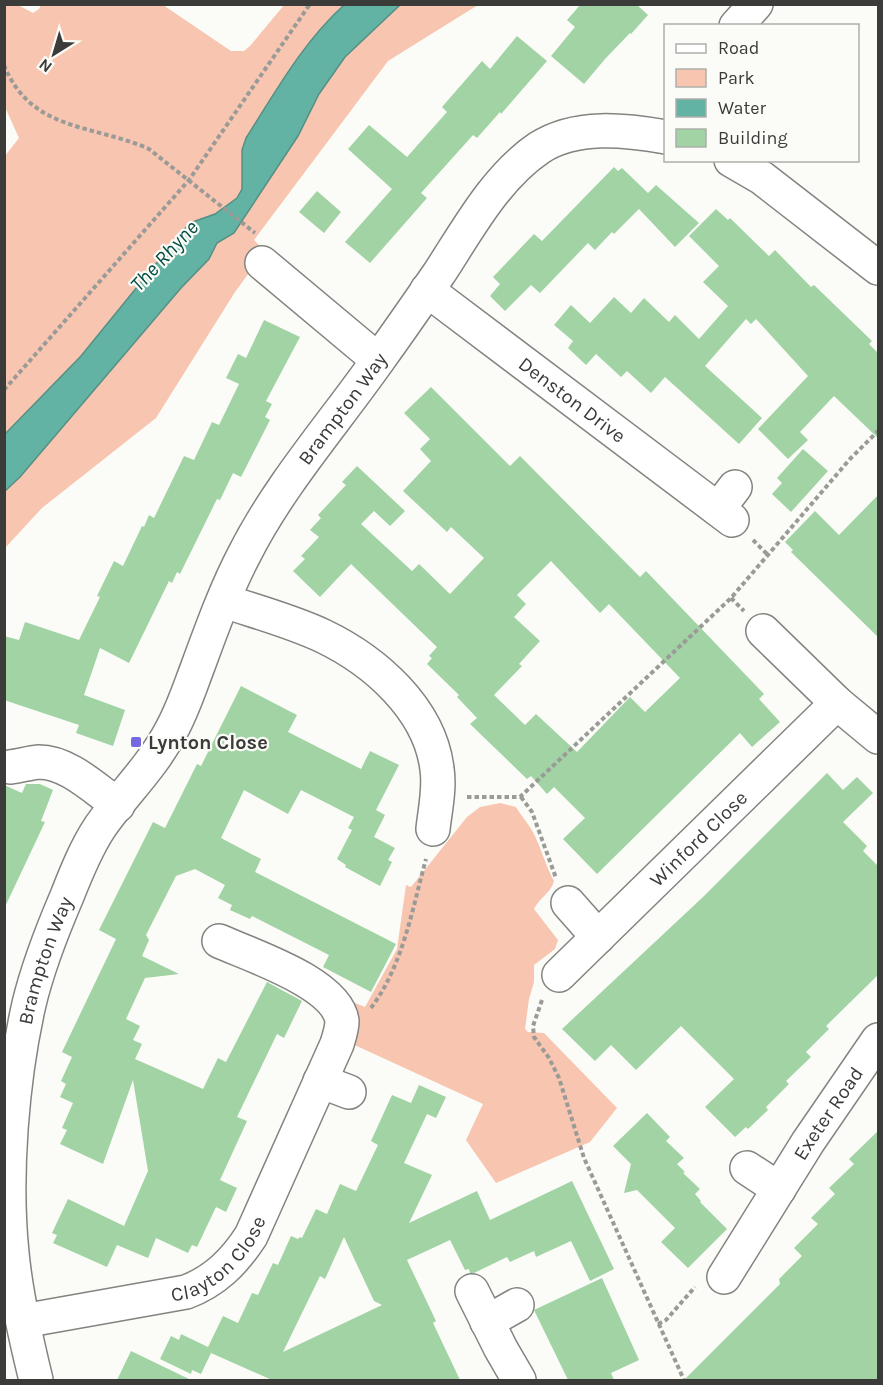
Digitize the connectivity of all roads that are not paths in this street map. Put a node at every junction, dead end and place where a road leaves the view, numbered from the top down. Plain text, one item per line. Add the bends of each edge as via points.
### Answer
1 (756, 4) edge
2 (738, 24) edge
3 (664, 137) edge
4 (734, 162) edge
5 (259, 248) road end
6 (879, 268) edge
7 (427, 290) junction
8 (378, 360) junction
9 (728, 505) dead end
10 (224, 601) junction
11 (763, 631) dead end
12 (837, 703) junction
13 (879, 737) edge
14 (30, 756) dead end
15 (118, 805) junction
16 (435, 813) road end
17 (567, 903) road end
18 (598, 937) junction
19 (219, 941) dead end
20 (559, 975) road end
21 (879, 1040) edge
22 (747, 1168) dead end
23 (779, 1189) junction
24 (724, 1277) road end
25 (472, 1291) dead end
26 (517, 1305) dead end
27 (23, 1321) junction
28 (487, 1322) junction
29 (36, 1380) edge
30 (519, 1380) edge

1 - 2 street
3 - 7 street, Brampton Way via 587,132 539,148 488,199
4 - 6 street via 762,178
5 - 8 street
7 - 8 street, Brampton Way
7 - 9 street, Denston Drive
8 - 10 street, Brampton Way via 259,526
10 - 15 street, Brampton Way via 175,725
10 - 16 street via 322,636 378,672 408,703 430,743 437,770
11 - 12 street
12 - 13 street
12 - 18 street, Winford Close
14 - 15 street via 65,769
15 - 27 street, Brampton Way via 89,847 62,908 36,978 22,1039 9,1177 12,1251
17 - 18 street
18 - 20 street, Winford Close
19 - 27 street, Clayton Close via 314,985 333,1003 342,1024 335,1087 251,1236 233,1261 210,1281 186,1292
21 - 23 street, Exeter Road
22 - 23 street
23 - 24 street, Exeter Road
25 - 28 street
26 - 28 street
27 - 29 street, Brampton Way
28 - 30 street

